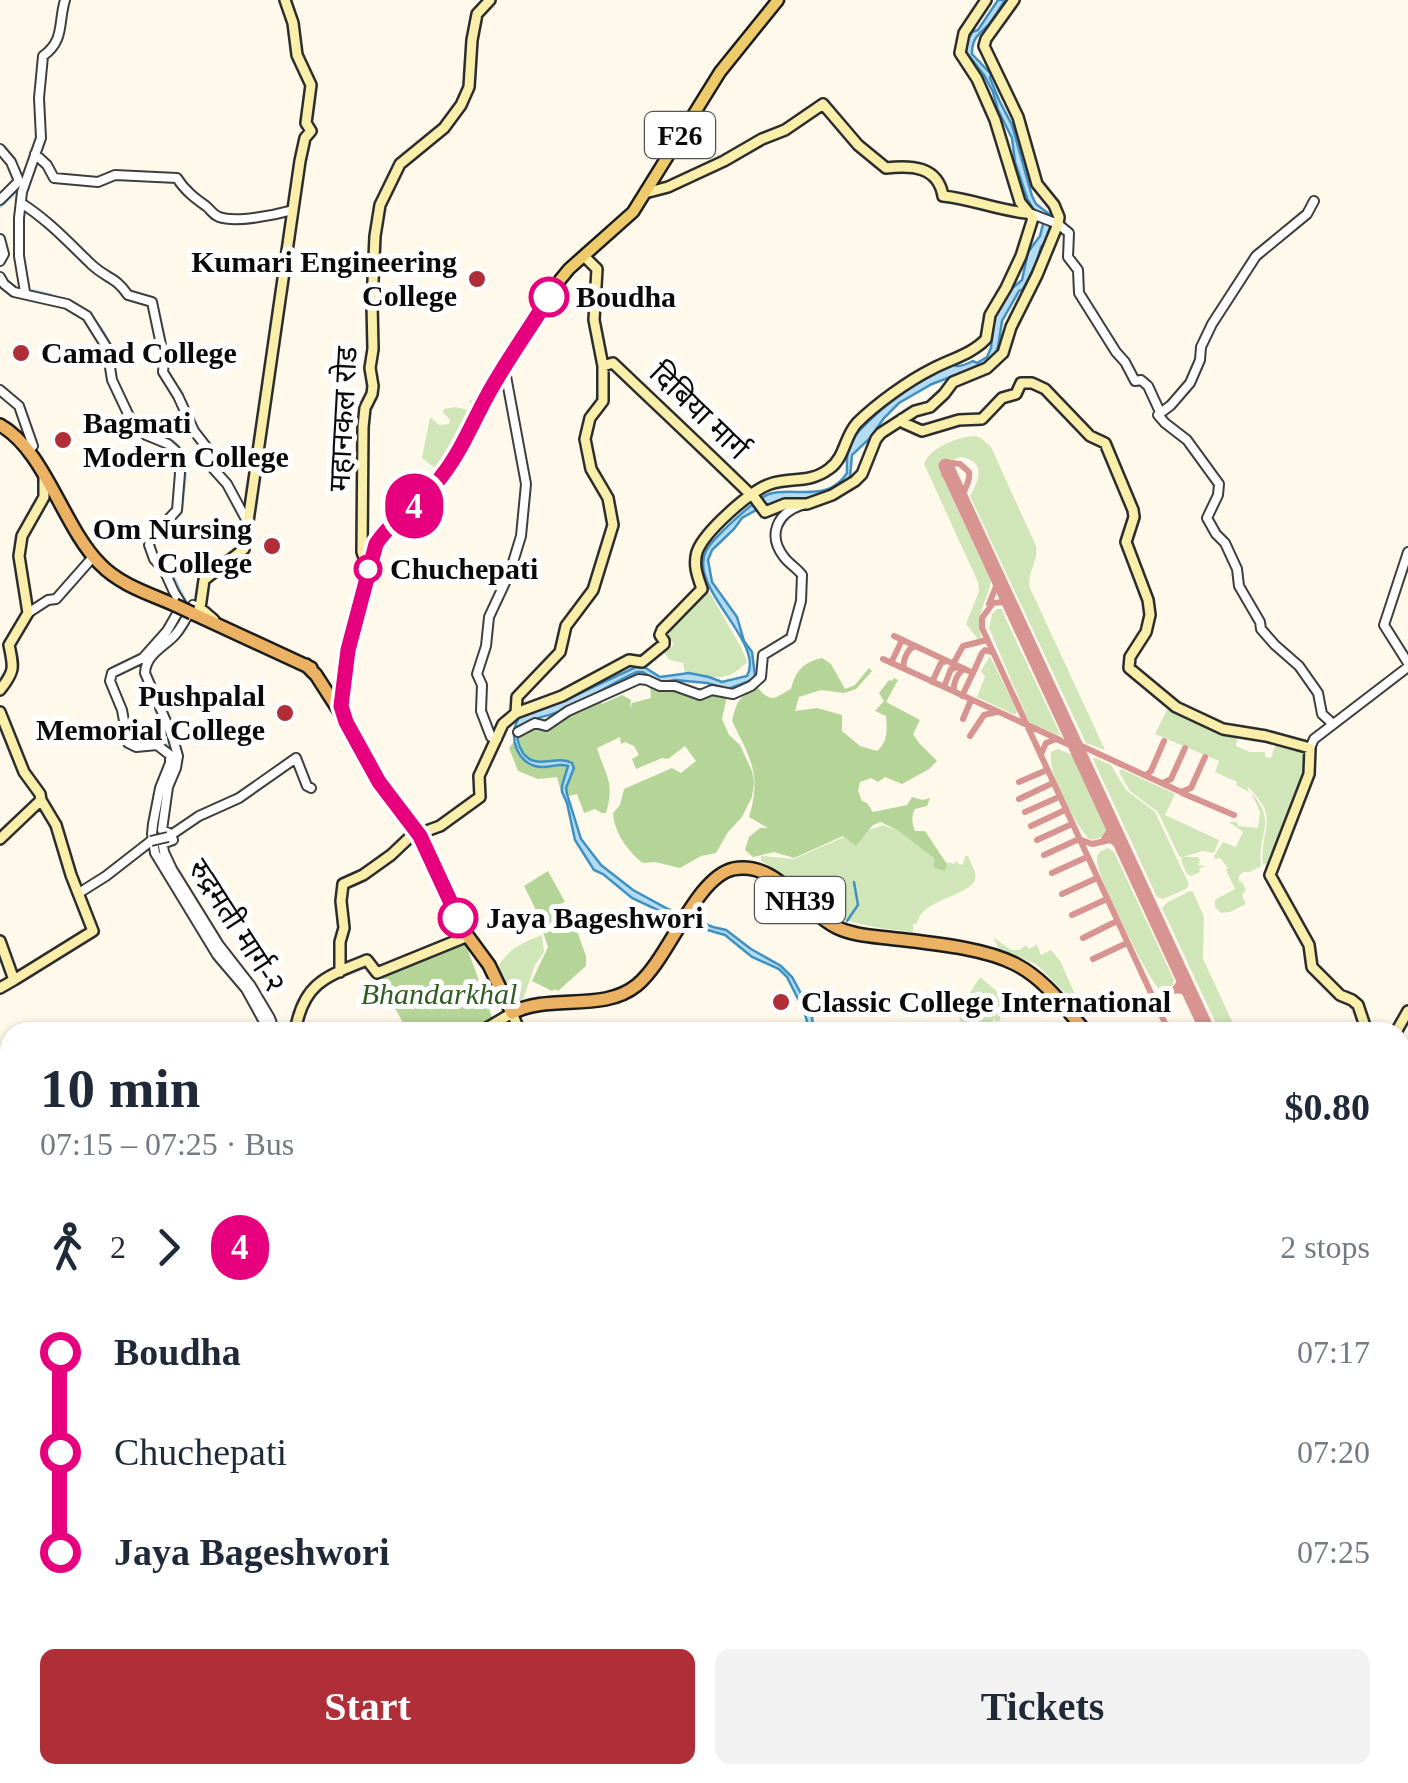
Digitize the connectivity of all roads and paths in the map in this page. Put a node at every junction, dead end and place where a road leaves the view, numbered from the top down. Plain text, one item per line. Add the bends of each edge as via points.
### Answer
1 (65, 0) edge
2 (285, 0) edge
3 (490, 0) edge
4 (778, 0) edge
5 (986, 0) edge
6 (1014, 0) edge
7 (0, 149) edge
8 (35, 154) junction
9 (645, 193) junction
10 (0, 200) edge
11 (1314, 200) dead end
12 (21, 203) junction
13 (293, 210) junction
14 (1031, 213) junction
15 (1057, 224) junction
16 (0, 239) edge
17 (580, 260) junction
18 (0, 261) edge
19 (0, 277) edge
20 (25, 291) junction
21 (608, 364) junction
22 (502, 370) junction
23 (0, 390) edge
24 (1159, 414) junction
25 (902, 419) junction
26 (0, 424) edge
27 (28, 451) junction
28 (44, 476) junction
29 (752, 496) junction
30 (807, 504) junction
31 (248, 524) junction
32 (362, 547) junction
33 (375, 548) junction
34 (1408, 552) edge
35 (93, 557) junction
36 (369, 564) junction
37 (182, 608) junction
38 (28, 613) junction
39 (166, 638) junction
40 (1408, 665) edge
41 (0, 690) edge
42 (337, 703) junction
43 (0, 712) edge
44 (516, 713) junction
45 (1333, 724) junction
46 (518, 732) dead end
47 (497, 739) junction
48 (1310, 748) junction
49 (311, 788) dead end
50 (41, 800) junction
51 (417, 834) junction
52 (160, 838) junction
53 (0, 839) edge
54 (79, 893) junction
55 (468, 936) junction
56 (0, 941) edge
57 (340, 972) junction
58 (14, 980) junction
59 (0, 988) edge
60 (512, 1014) junction
61 (264, 1022) edge
62 (271, 1022) edge
63 (297, 1022) edge
64 (498, 1022) edge
65 (516, 1022) edge
66 (1077, 1022) edge
67 (1364, 1022) edge

1 - 8 street via 61,30 43,56 42,131
2 - 13 main road via 310,86 309,131
3 - 32 main road, महानकल रोड via 478,14 461,105 400,164 380,205 373,386 363,418
4 - 9 main road, F26 via 720,72
5 - 14 main road via 960,52 988,102
6 - 15 main road via 984,46
7 - 10 street via 18,182
8 - 12 street
8 - 13 street via 54,178 177,178 217,217
9 - 14 main road via 722,162 823,104 886,168 926,169 944,196
9 - 17 main road, F26 via 631,216
11 - 24 street via 1307,214 1256,256 1212,324 1190,383
12 - 20 street
12 - 31 street via 128,295 152,302 163,372 208,449 202,455 228,484
13 - 31 main road
14 - 15 street
14 - 29 main road via 1025,246 980,345 919,376 862,418 827,471 773,483
15 - 24 street via 1069,233 1079,293 1136,382 1148,386
15 - 25 main road via 1001,357
16 - 18 street
17 - 21 main road via 598,268 594,320
17 - 22 main road, F26
19 - 20 street via 10,290
20 - 37 street via 86,316 108,348 112,380 129,416 177,453 177,510 149,545
21 - 29 main road, दिबिया मार्ग
21 - 44 main road via 603,401 585,439 614,523 594,588 566,626 560,652 517,697
22 - 33 main road, F26 via 444,474
22 - 47 street via 526,484 522,536 489,617 477,674 480,709
23 - 27 street via 19,406 33,446
24 - 45 street via 1219,484 1209,524 1225,543 1262,629 1299,666
25 - 30 main road via 877,437 858,478
25 - 48 main road via 922,431 982,419 1023,381 1050,392 1105,444 1134,510 1126,542 1150,615 1130,657 1131,671 1176,706 1222,729
26 - 27 highway
27 - 28 highway
28 - 35 highway
28 - 38 main road via 44,497 22,536
29 - 30 main road, दिबिया मार्ग via 764,512
29 - 44 main road via 700,547 701,592 662,630 664,643 649,658 628,660
30 - 46 street via 786,511 777,527 776,541 801,572 803,592 791,638 764,655 756,683 734,694 700,695 639,680 546,726 535,723
31 - 37 main road via 244,550 204,580
32 - 33 main road
32 - 36 main road, महानकल रोड
33 - 36 main road, F26
34 - 40 street via 1384,626
35 - 37 highway via 115,577
35 - 38 street via 56,599
36 - 42 main road, F26
37 - 39 street
37 - 42 highway via 306,665
38 - 41 main road via 9,645 14,662
39 - 52 street via 145,665 178,760
39 - 52 street via 110,678 128,743 156,745 170,755 160,788
40 - 45 street
42 - 51 highway via 379,782
43 - 50 main road
44 - 47 main road
45 - 48 street
47 - 51 main road via 479,776 478,798
48 - 67 main road via 1309,774 1270,878 1309,946 1312,968 1358,1006
49 - 52 street via 296,758 239,798
50 - 53 main road
50 - 54 main road
51 - 55 highway
51 - 57 main road via 343,884
52 - 54 street
52 - 61 street via 163,869
52 - 62 street, रुद्रमती मार्ग-२ via 172,869
54 - 58 main road via 93,931
55 - 57 main road via 377,973 368,961
55 - 60 highway
56 - 58 main road
57 - 63 main road via 315,985
58 - 59 main road
60 - 64 main road
60 - 65 main road
60 - 66 highway, NH39 via 628,991 650,972 706,887 717,876 751,868 849,932 912,936 1022,967

